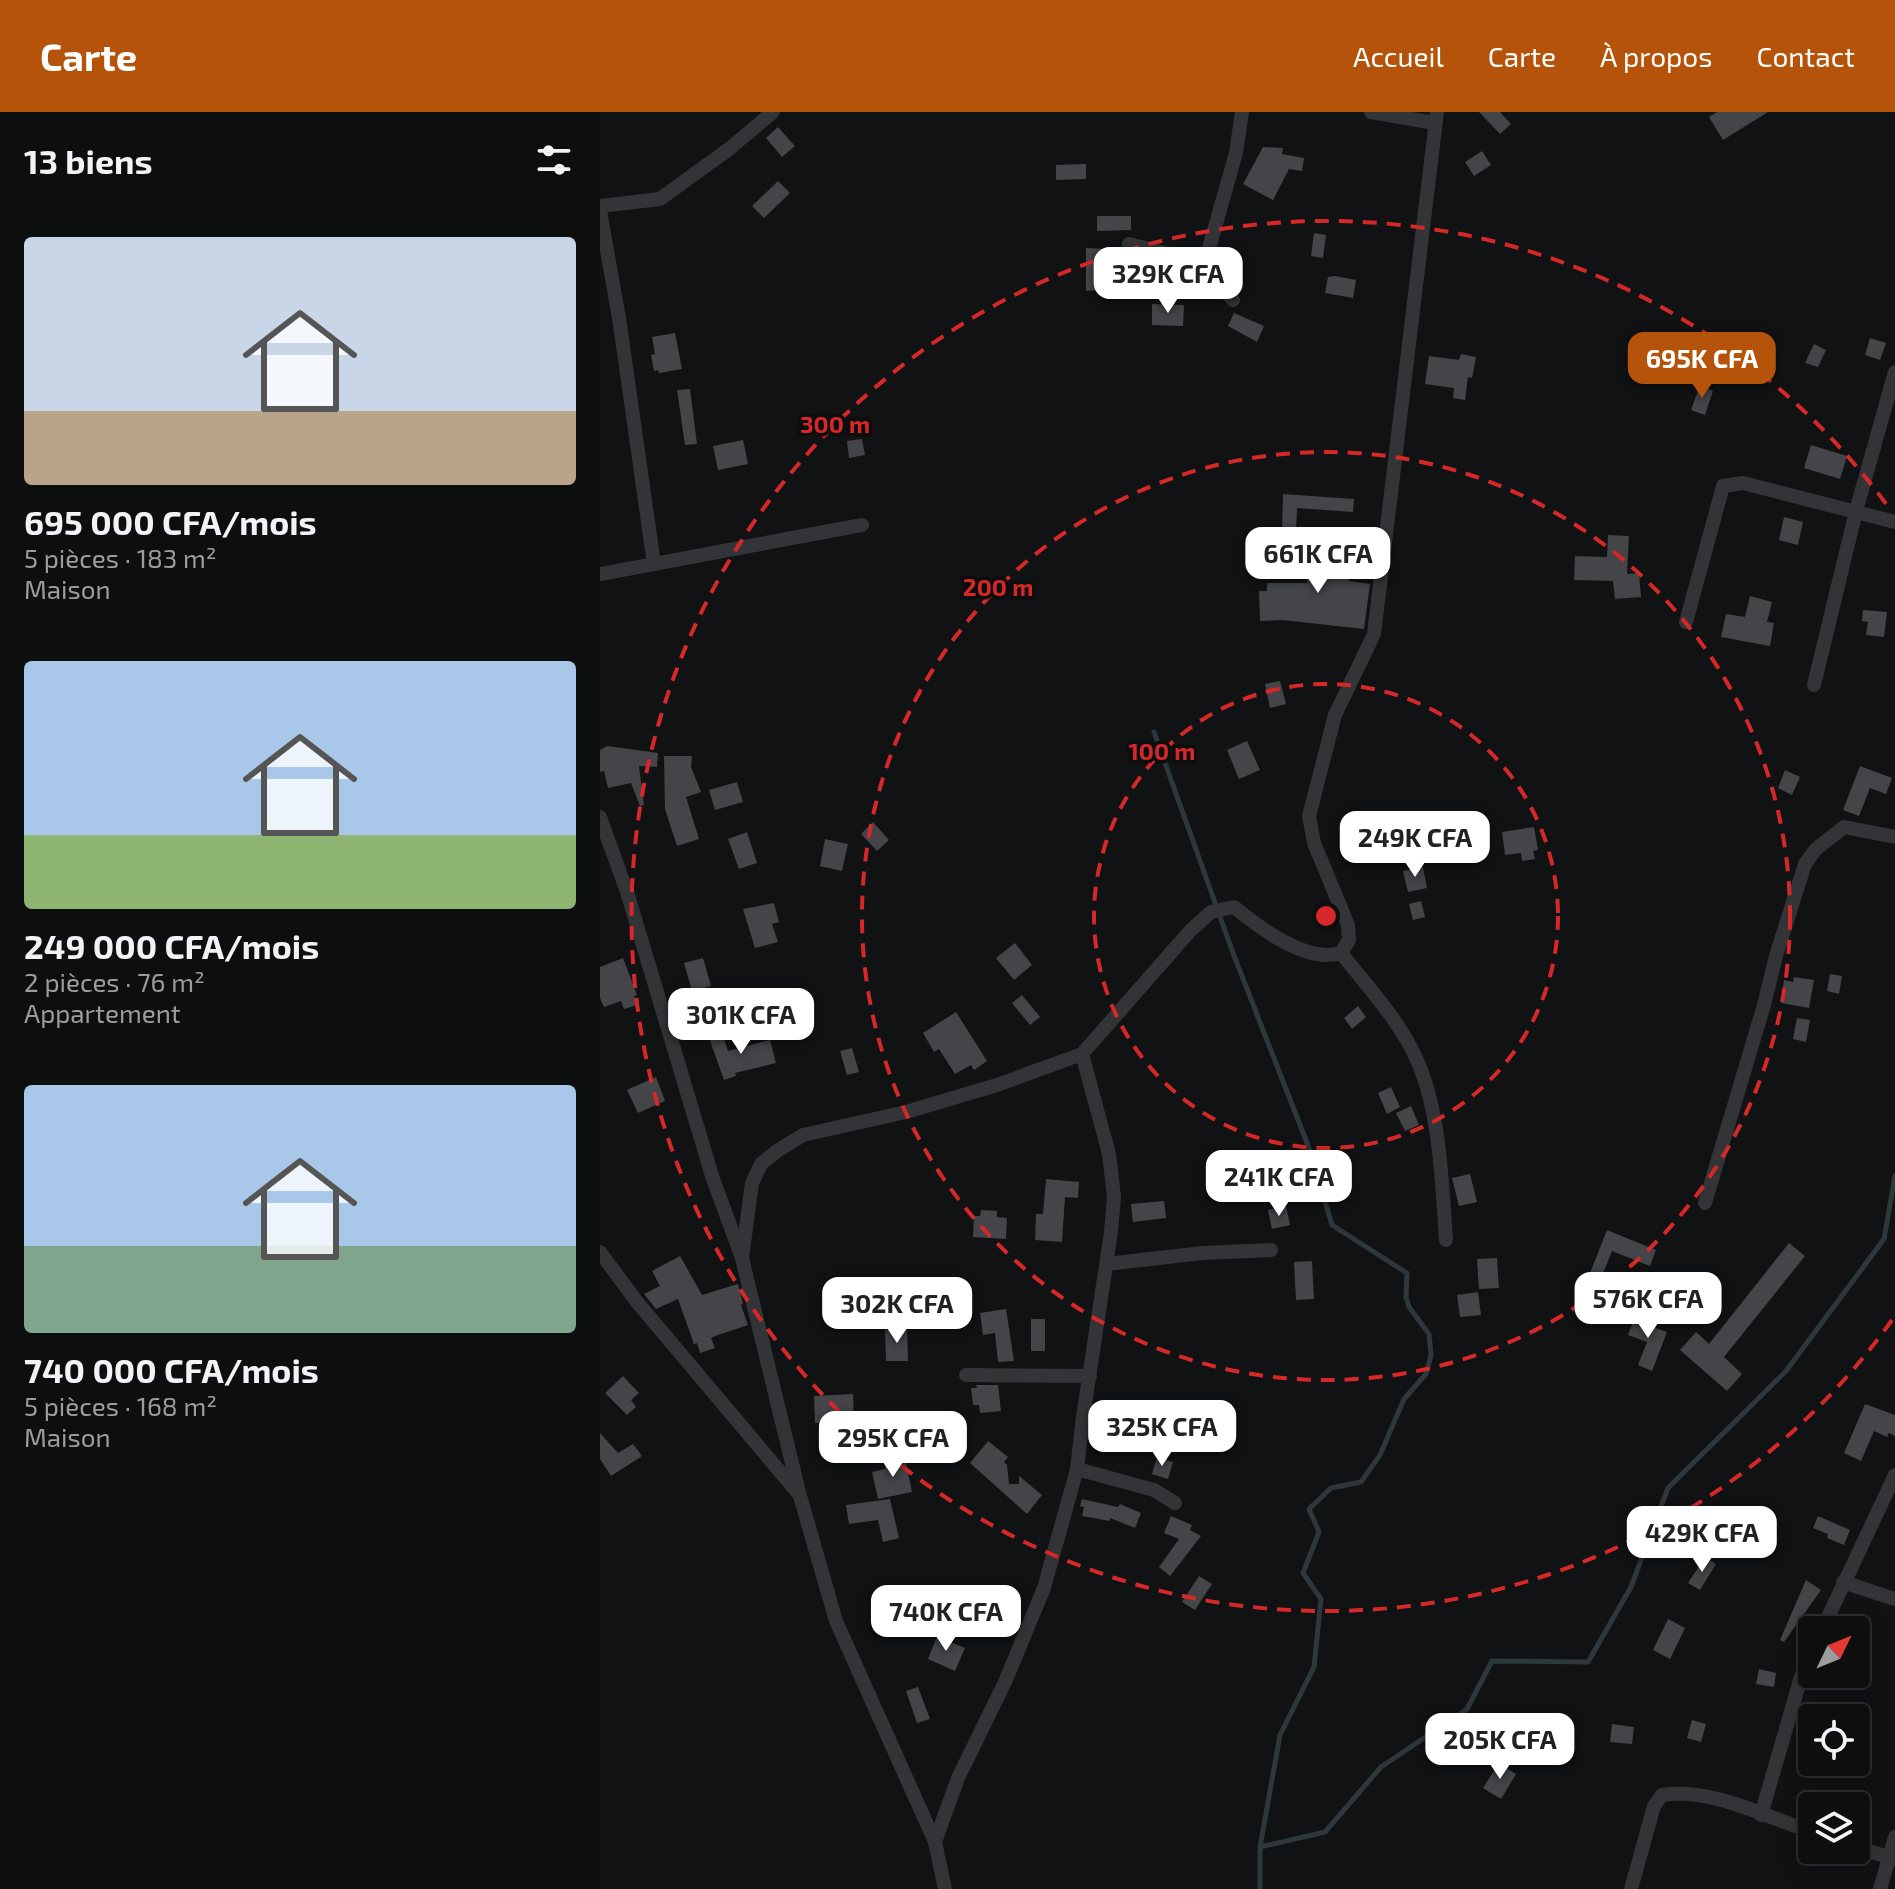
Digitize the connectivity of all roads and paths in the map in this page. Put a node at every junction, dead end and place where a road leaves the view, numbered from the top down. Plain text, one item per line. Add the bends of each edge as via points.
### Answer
1 (773, 112) edge
2 (1242, 112) edge
3 (1371, 112) edge
4 (1436, 118) edge
5 (600, 209) edge
6 (1129, 244) dead end
7 (1204, 266) junction
8 (1233, 300) dead end
9 (1895, 372) edge
10 (1856, 511) junction
11 (1895, 522) edge
12 (862, 525) dead end
13 (654, 564) junction
14 (600, 574) edge
15 (1686, 622) dead end
16 (1814, 685) dead end
17 (600, 817) edge
18 (1895, 837) edge
19 (1341, 953) junction
20 (1082, 1054) junction
21 (1705, 1203) dead end
22 (1446, 1240) dead end
23 (1271, 1250) dead end
24 (600, 1252) edge
25 (742, 1258) junction
26 (1107, 1264) junction
27 (966, 1375) dead end
28 (1090, 1376) junction
29 (1077, 1469) junction
30 (1895, 1475) edge
31 (800, 1496) junction
32 (1175, 1503) dead end
33 (1843, 1582) junction
34 (1895, 1599) edge
35 (1828, 1616) edge
36 (1798, 1687) edge
37 (1761, 1815) junction
38 (1798, 1827) edge
39 (1895, 1837) edge
40 (935, 1842) junction
41 (1870, 1851) edge
42 (1892, 1858) edge
43 (945, 1889) edge
44 (1631, 1889) edge
45 (1880, 1889) edge

1 - 5 street via 660,199
2 - 7 street
3 - 4 street
4 - 19 street via 1374,634 1335,715 1309,816 1314,843 1348,925 1349,940
5 - 13 street
6 - 7 street
7 - 8 street
9 - 10 street
10 - 11 street
10 - 15 street via 1743,483 1723,486
10 - 16 street
12 - 13 street
13 - 14 street
17 - 25 street
18 - 21 street via 1844,827 1805,864
19 - 20 street via 1307,953 1234,907 1211,912
19 - 22 street via 1405,1037 1425,1079
20 - 25 street via 906,1112 803,1135 761,1164 752,1183
20 - 26 street via 1109,1154 1114,1197
23 - 26 street
24 - 31 street
25 - 31 street
26 - 28 street
27 - 28 street
28 - 29 street
29 - 32 street via 1154,1490
29 - 40 street via 1044,1588 958,1778
30 - 33 street
31 - 40 street via 836,1621
33 - 34 street
33 - 35 street
36 - 37 street
37 - 38 street
37 - 44 street via 1713,1799 1662,1795 1654,1806
39 - 42 street
40 - 43 street
41 - 42 street
42 - 45 street

